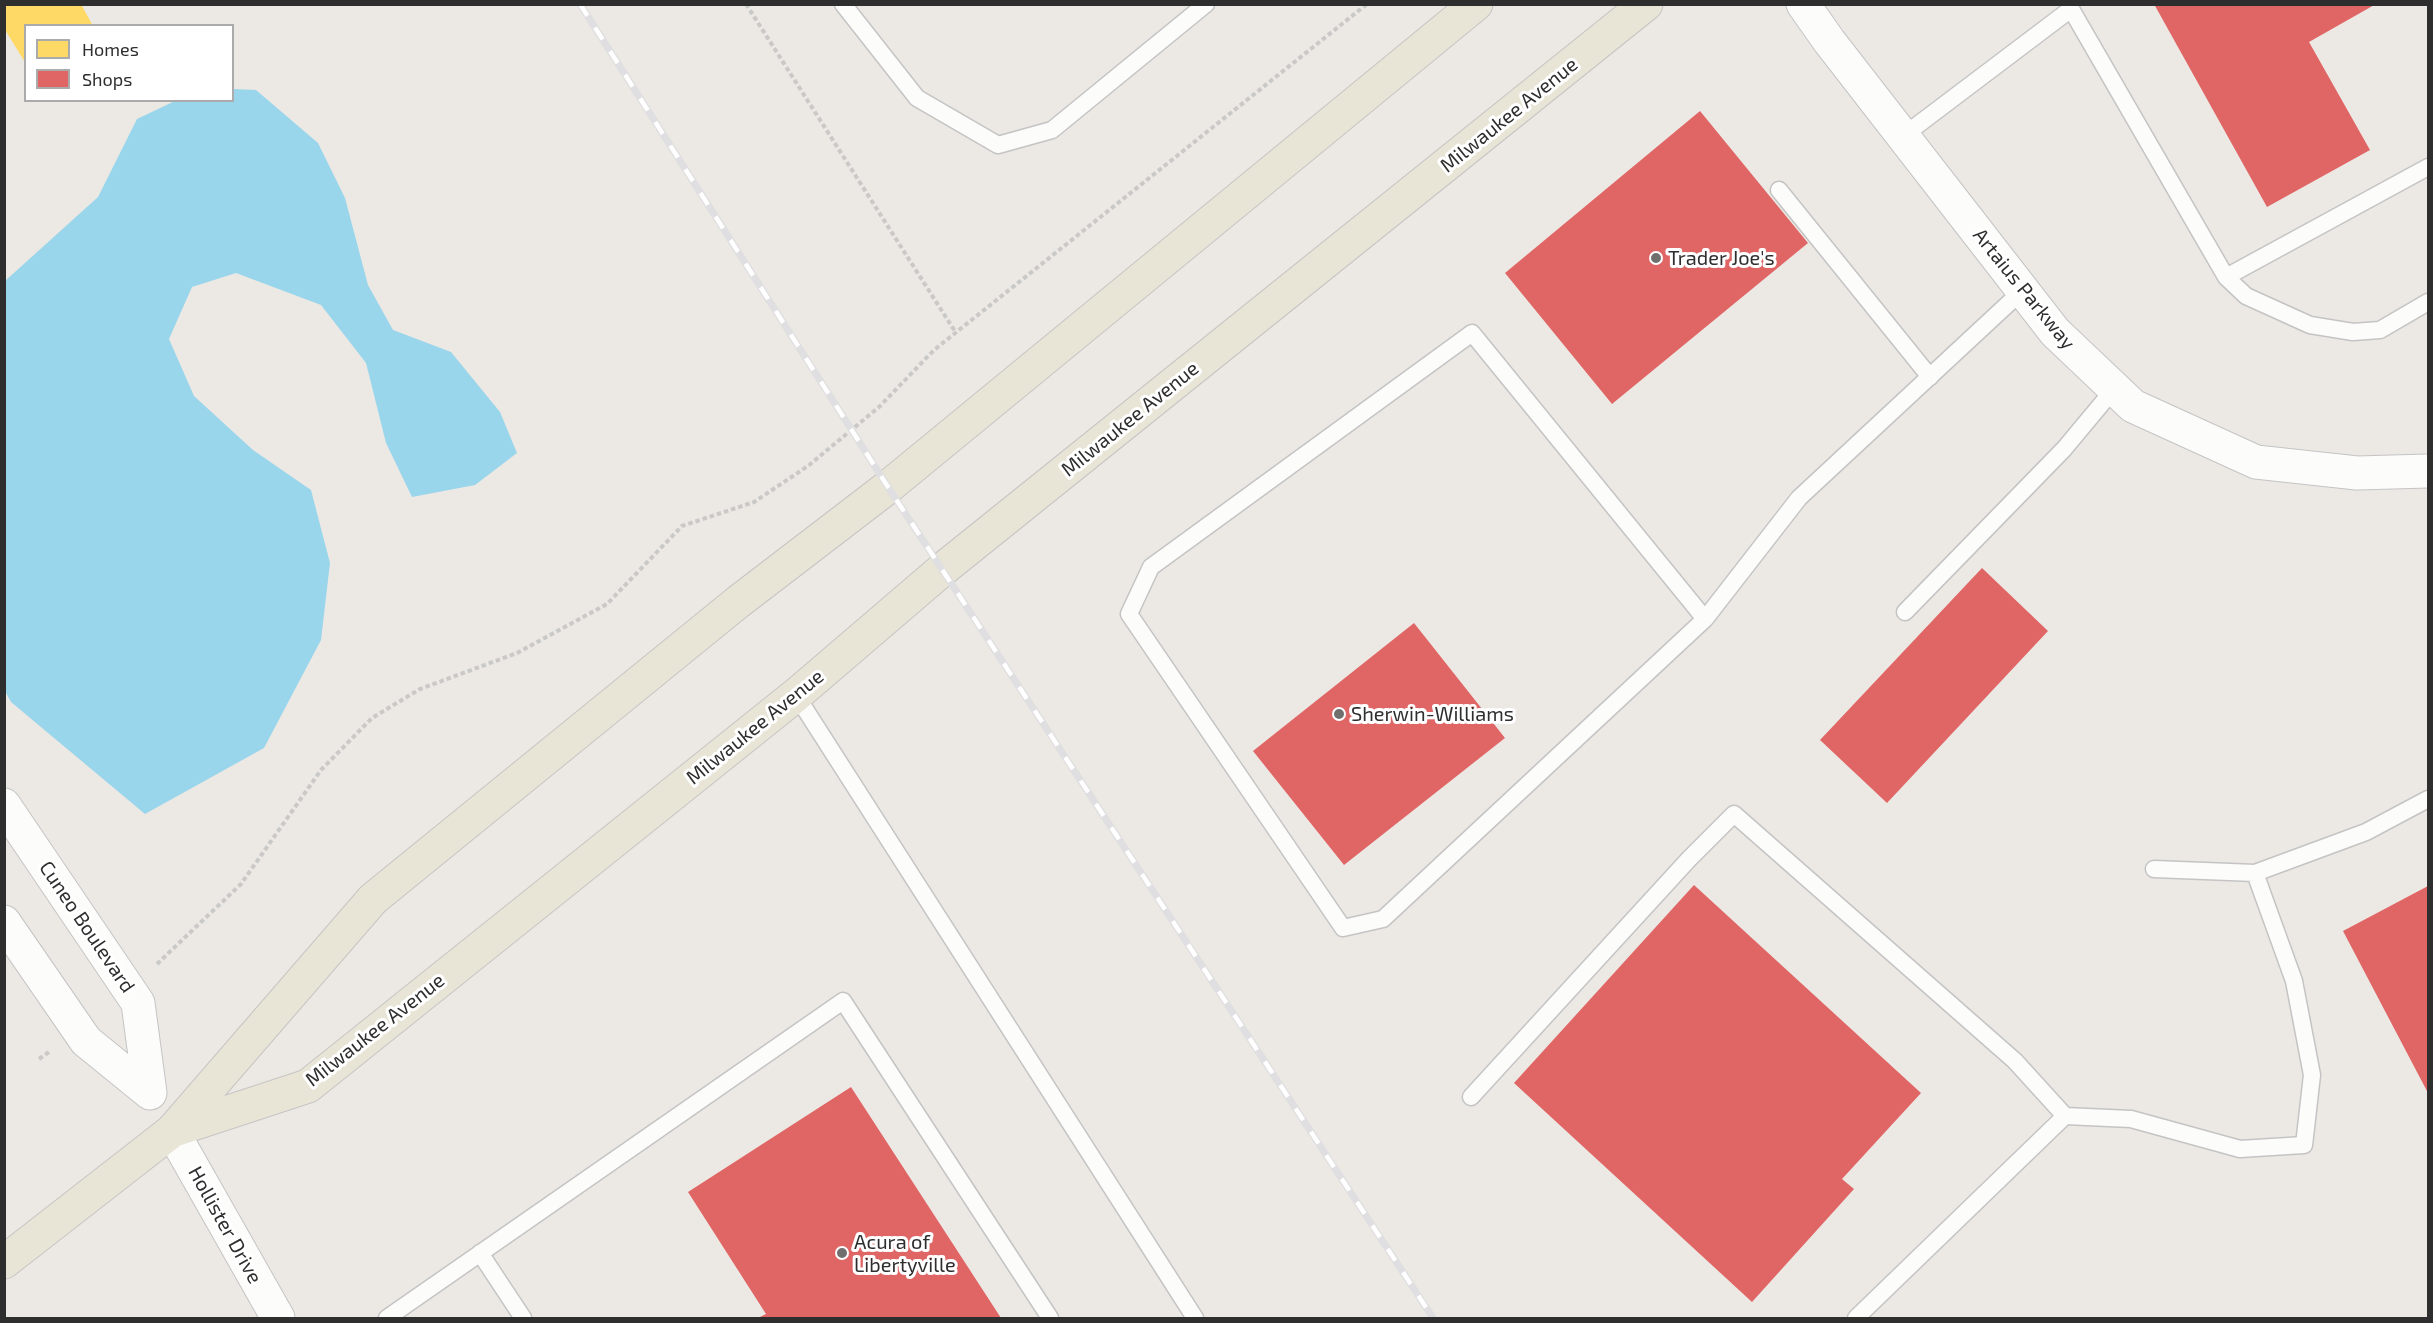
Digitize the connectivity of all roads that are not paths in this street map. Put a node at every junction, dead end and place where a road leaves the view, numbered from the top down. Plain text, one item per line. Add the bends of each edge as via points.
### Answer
1 (843, 4) edge
2 (1206, 4) edge
3 (1476, 4) edge
4 (1646, 4) edge
5 (1803, 4) edge
6 (1903, 136) junction
7 (2428, 167) edge
8 (1779, 190) dead end
9 (2226, 277) junction
10 (2023, 290) junction
11 (2428, 302) edge
12 (1930, 377) junction
13 (2114, 388) junction
14 (2428, 471) edge
15 (1905, 612) dead end
16 (1705, 619) junction
17 (796, 695) junction
18 (2428, 799) edge
19 (4, 805) edge
20 (2154, 869) dead end
21 (2255, 873) junction
22 (4, 922) edge
23 (150, 1093) junction
24 (1470, 1097) dead end
25 (2065, 1116) junction
26 (172, 1131) junction
27 (480, 1253) junction
28 (4, 1262) edge
29 (278, 1318) edge
30 (387, 1318) edge
31 (524, 1318) edge
32 (1050, 1318) edge
33 (1195, 1318) edge
34 (1856, 1318) edge

1 - 2 lane via 917,98 998,145 1052,130
3 - 26 main road via 888,487 738,602 373,899
4 - 17 main road, Milwaukee Avenue via 943,569
5 - 6 street, Artaius Parkway
6 - 9 lane via 2071,9
6 - 10 street, Artaius Parkway
7 - 9 lane
8 - 12 lane
9 - 11 lane via 2246,296 2283,314 2310,325 2353,332 2380,330
10 - 12 lane
10 - 13 street, Artaius Parkway via 2055,332
12 - 16 lane via 1799,498
13 - 14 street, Artaius Parkway via 2133,406 2256,462 2357,473
13 - 15 lane via 2064,449
16 - 16 lane via 1383,919 1343,928 1129,614 1151,567 1472,333
17 - 26 main road, Milwaukee Avenue via 308,1086
17 - 33 lane
18 - 21 lane via 2366,832
19 - 23 street, Cuneo Boulevard via 138,1003
20 - 21 lane
21 - 25 lane via 2294,981 2312,1075 2304,1145 2240,1149 2131,1119
22 - 23 street, Cuneo Boulevard via 86,1041
23 - 26 street, Cuneo Boulevard
24 - 25 lane via 1734,814 2015,1061
25 - 34 lane
26 - 28 main road
26 - 29 street, Hollister Drive
27 - 30 lane
27 - 31 lane
27 - 32 lane via 843,1001

